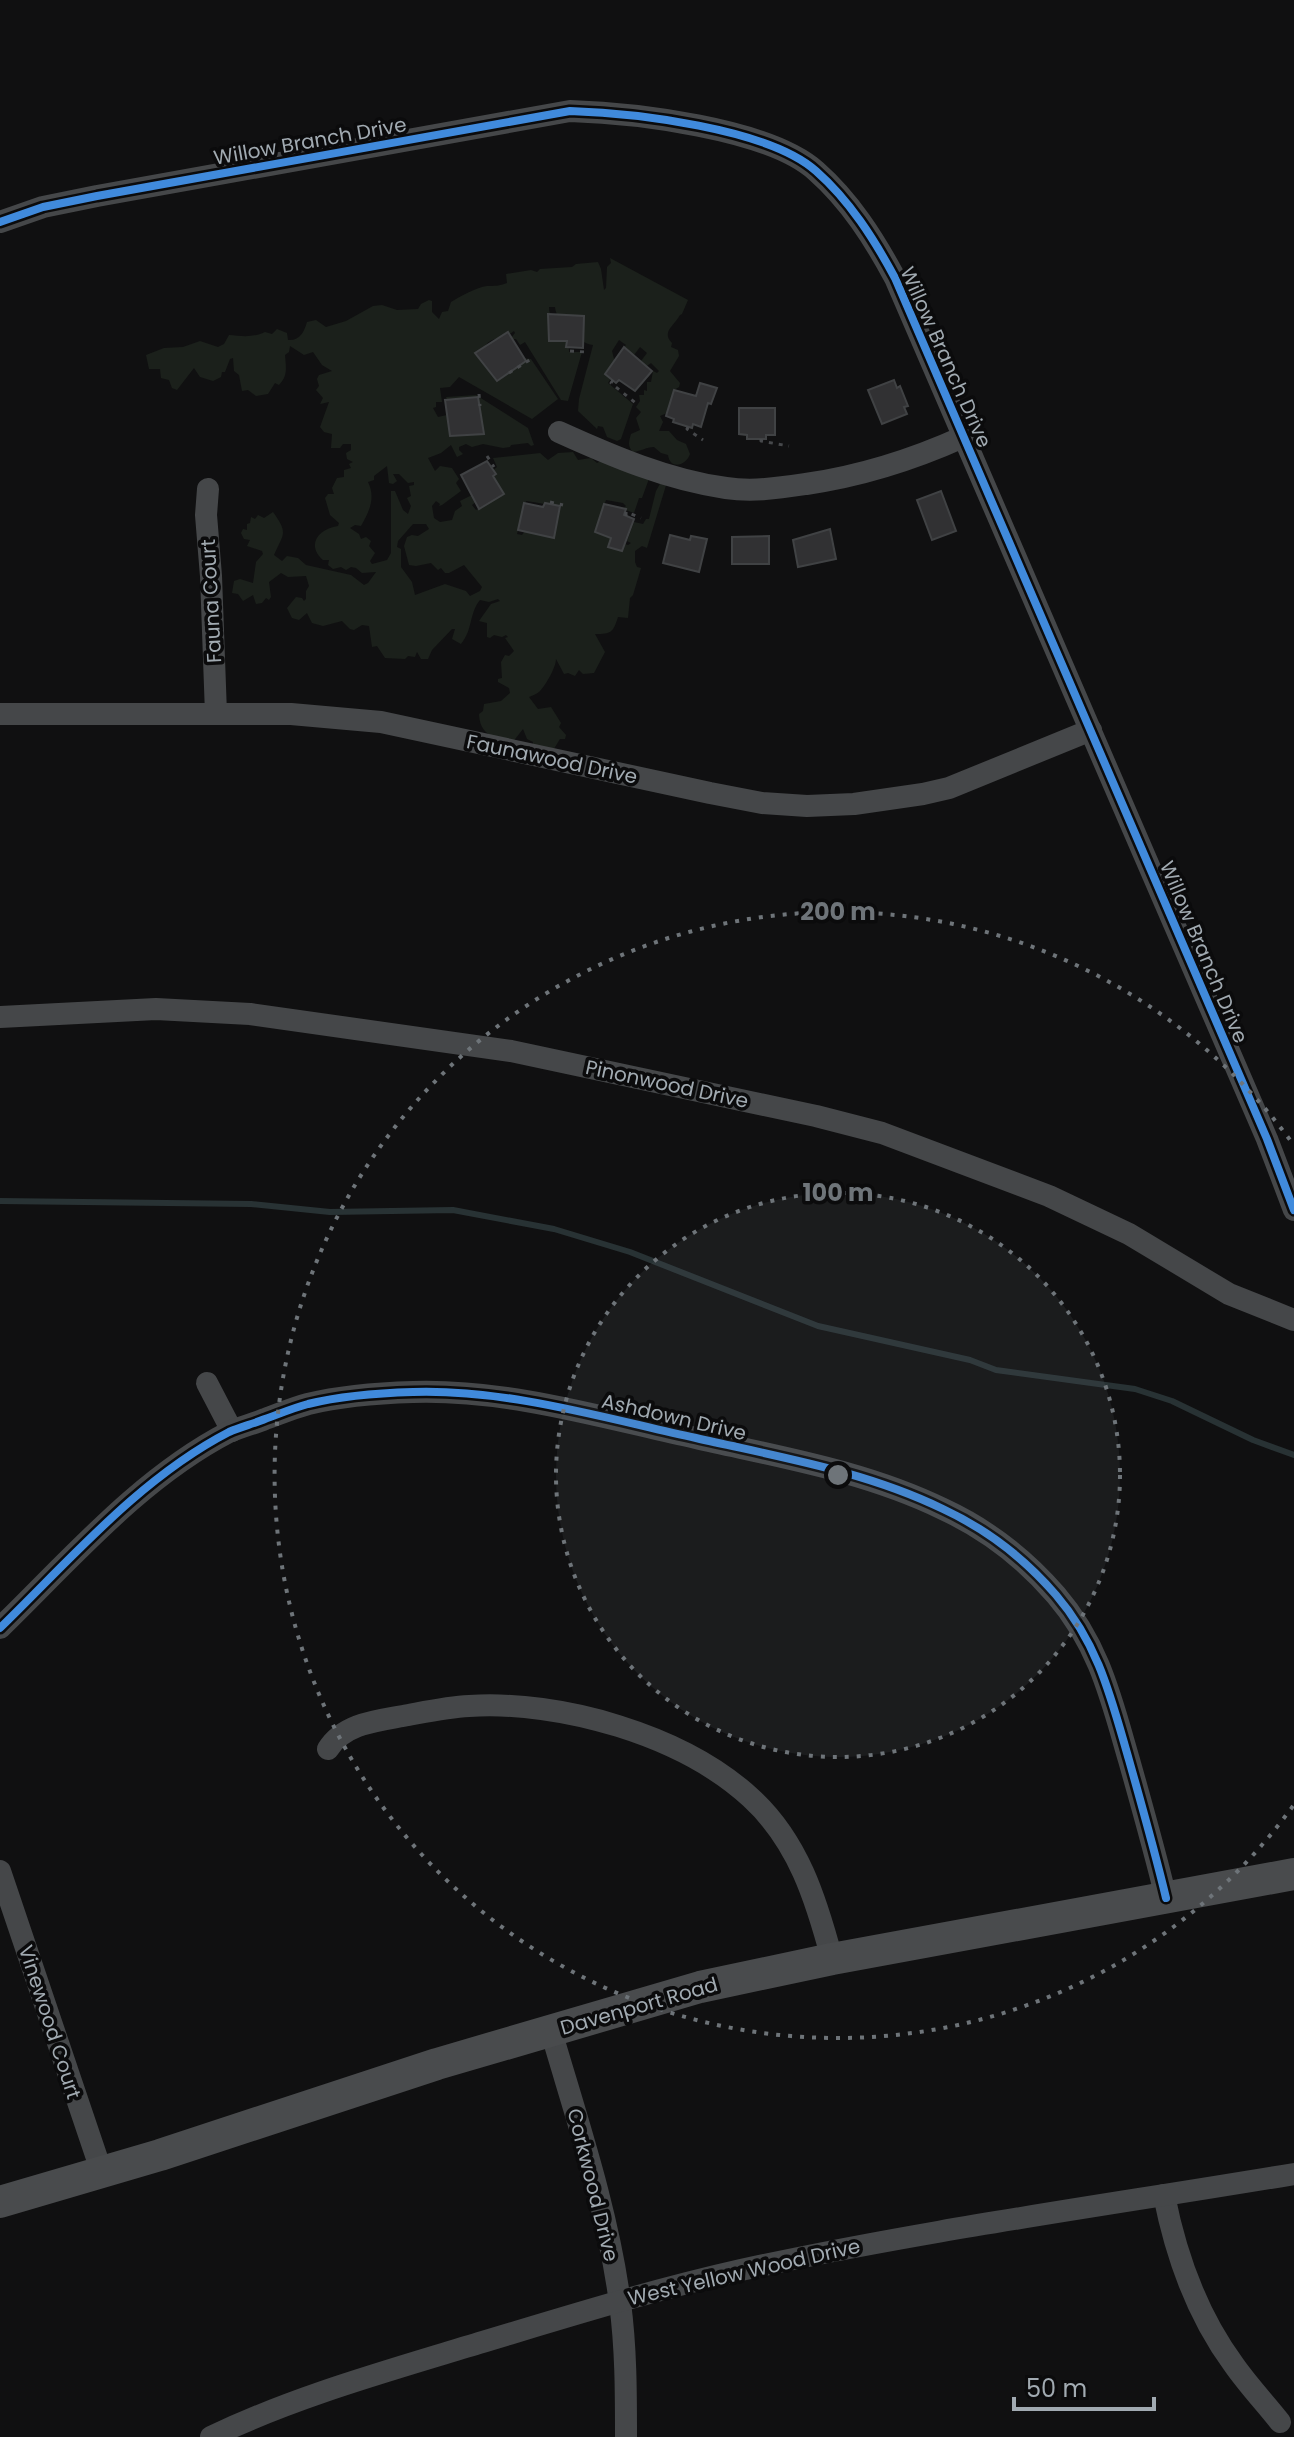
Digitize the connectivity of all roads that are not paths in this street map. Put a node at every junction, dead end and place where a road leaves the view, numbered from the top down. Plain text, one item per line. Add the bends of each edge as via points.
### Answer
1 (0, 222) edge
2 (559, 432) dead end
3 (963, 437) junction
4 (208, 489) dead end
5 (0, 714) edge
6 (216, 714) junction
7 (1091, 730) junction
8 (0, 1017) edge
9 (1294, 1210) edge
10 (1294, 1320) edge
11 (207, 1383) dead end
12 (232, 1431) junction
13 (0, 1628) edge
14 (328, 1749) dead end
15 (0, 1871) edge
16 (1294, 1874) edge
17 (1166, 1898) junction
18 (832, 1959) junction
19 (551, 2031) junction
20 (102, 2173) junction
21 (1294, 2174) edge
22 (1164, 2195) junction
23 (0, 2202) edge
24 (620, 2301) junction
25 (1280, 2422) dead end
26 (211, 2437) edge
27 (626, 2437) edge

1 - 3 street, Willow Branch Drive via 97,196 570,111 666,120 740,136 781,149 816,171 867,230 895,278
2 - 3 street via 686,480 757,490 863,474
3 - 7 street, Willow Branch Drive
4 - 6 street, Fauna Court
5 - 6 street, Faunawood Drive
6 - 7 street, Faunawood Drive via 381,722 710,793 807,806 949,788
7 - 9 street, Willow Branch Drive
8 - 10 street, Pinonwood Drive via 156,1009 250,1014 511,1051 853,1125 1064,1202 1229,1294
11 - 12 street
12 - 13 street, Ashdown Drive via 175,1465 121,1509
12 - 17 street, Ashdown Drive via 307,1404 348,1397 479,1395 827,1468 891,1486 943,1509 990,1535 1022,1561 1059,1598 1087,1638 1106,1682
14 - 18 street via 341,1733 358,1726 472,1706 572,1714 657,1740 724,1776 776,1824 808,1882
15 - 20 street, Vinewood Court
16 - 17 street, Davenport Road
17 - 18 street, Davenport Road
18 - 19 street, Davenport Road via 700,1987
19 - 20 street, Davenport Road
19 - 24 street, Corkwood Drive via 592,2174
20 - 23 street, Davenport Road
21 - 22 street, West Yellow Wood Drive
22 - 24 street, West Yellow Wood Drive via 855,2246
22 - 25 street via 1177,2253 1210,2328
24 - 26 street, West Yellow Wood Drive via 311,2395
24 - 27 street, Corkwood Drive

